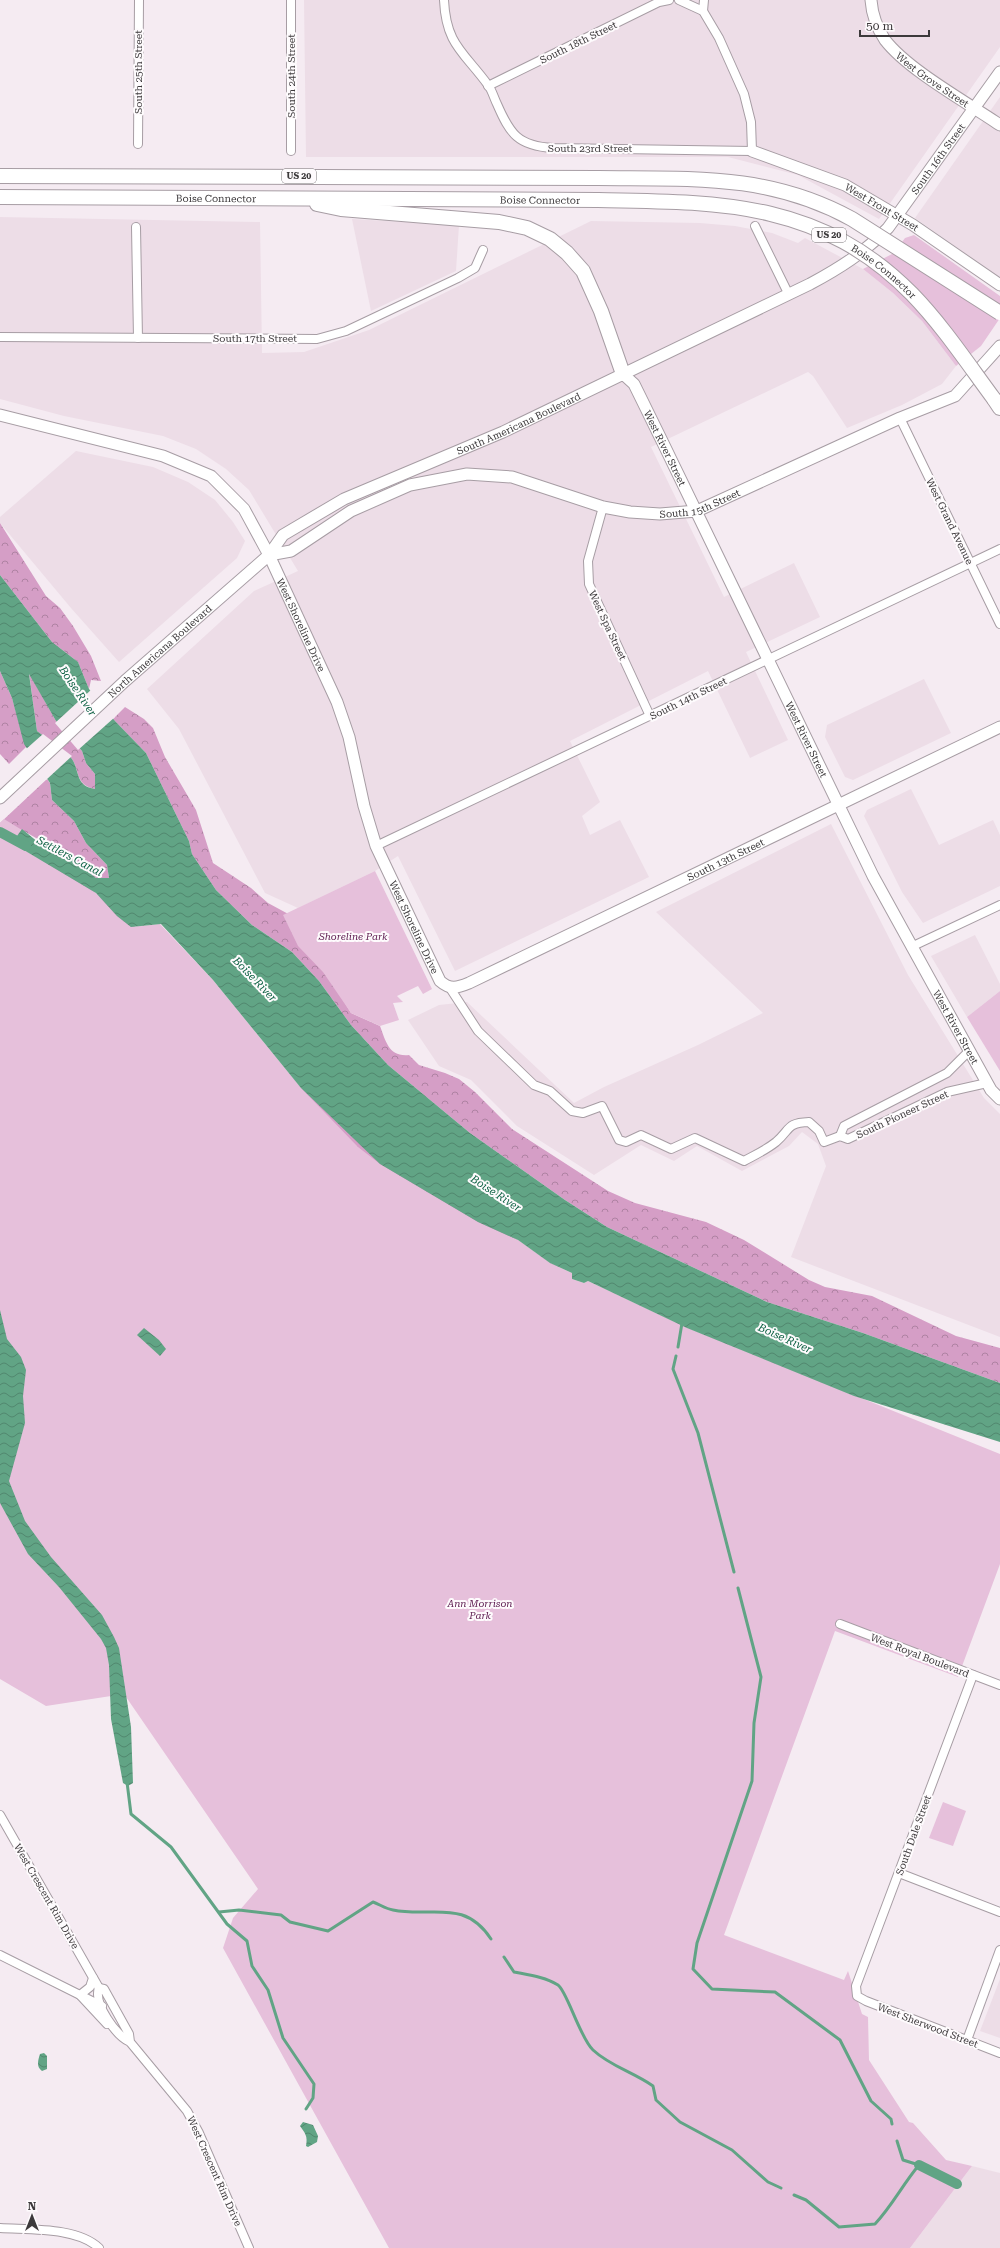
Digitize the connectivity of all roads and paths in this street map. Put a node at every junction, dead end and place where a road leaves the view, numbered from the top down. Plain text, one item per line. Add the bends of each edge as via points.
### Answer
1 (138, 0) edge
2 (291, 0) edge
3 (444, 0) edge
4 (669, 0) edge
5 (679, 0) edge
6 (704, 0) edge
7 (871, 0) edge
8 (703, 11) junction
9 (1000, 72) edge
10 (488, 86) junction
11 (974, 108) junction
12 (1000, 125) edge
13 (138, 144) dead end
14 (291, 151) dead end
15 (752, 151) junction
16 (0, 176) edge
17 (0, 197) edge
18 (287, 198) junction
19 (897, 215) junction
20 (755, 226) dead end
21 (136, 227) dead end
22 (873, 244) joint
23 (483, 250) dead end
24 (1000, 285) edge
25 (789, 295) junction
26 (1000, 312) edge
27 (0, 337) edge
28 (138, 338) junction
29 (1000, 346) edge
30 (623, 374) junction
31 (997, 404) edge
32 (0, 415) edge
33 (900, 418) junction
34 (603, 507) junction
35 (697, 511) junction
36 (1000, 549) edge
37 (269, 555) junction
38 (971, 563) junction
39 (1000, 624) edge
40 (769, 659) junction
41 (650, 716) junction
42 (1000, 727) edge
43 (0, 798) edge
44 (839, 805) junction
45 (376, 846) junction
46 (1000, 906) edge
47 (911, 947) junction
48 (450, 988) junction
49 (969, 1051) junction
50 (987, 1083) junction
51 (1000, 1100) edge
52 (840, 1136) junction
53 (840, 1624) dead end
54 (973, 1674) junction
55 (1000, 1685) edge
56 (0, 1815) edge
57 (899, 1873) junction
58 (1000, 1912) edge
59 (1000, 1950) edge
60 (0, 1955) edge
61 (94, 1978) junction
62 (98, 1988) junction
63 (80, 1995) junction
64 (857, 1996) joint
65 (101, 2005) junction
66 (120, 2017) junction
67 (112, 2028) junction
68 (967, 2040) junction
69 (130, 2042) junction
70 (1000, 2053) edge
71 (0, 2228) edge
72 (99, 2248) edge
73 (250, 2248) edge

1 - 13 street, South 25th Street
2 - 14 street, South 24th Street
3 - 10 street, South 23rd Street via 449,33 457,49
4 - 10 street, South 18th Street via 659,2
5 - 8 street
6 - 8 street
7 - 11 main road, West Grove Street via 877,25 885,40 896,52
8 - 15 street via 719,38 744,94 751,122
9 - 11 main road, South 16th Street
10 - 15 street, South 23rd Street via 507,127 529,144 552,148
11 - 12 main road, West Grove Street
11 - 19 main road, South 16th Street
15 - 19 main road, West Front Street via 845,185
16 - 26 highway, Boise Connector / US 20, bridge via 598,178 734,181 770,187 829,206
17 - 18 highway, Boise Connector / US 20
18 - 30 highway via 341,209 499,222 528,228 550,239 567,253 583,272 601,311
18 - 31 highway, Boise Connector / US 20, bridge via 697,202 764,211 795,220 838,240 872,260 912,294 946,333
19 - 22 main road, South 16th Street
19 - 24 main road, West Front Street
20 - 25 street
21 - 28 street
22 - 25 main road, South Americana Boulevard via 844,266
23 - 28 street, South 17th Street via 475,268 458,278 346,331 317,339
25 - 30 main road, South Americana Boulevard
27 - 28 street, South 17th Street
29 - 33 main road, South 15th Street via 955,396
30 - 35 main road, West River Street via 634,384
30 - 37 main road, South Americana Boulevard via 503,432 344,499 284,535
32 - 37 main road, West Shoreline Drive via 164,456 211,476 244,509
33 - 35 main road, South 15th Street
33 - 38 street, West Grand Avenue
34 - 35 main road, South 15th Street via 660,514
34 - 37 main road, South 15th Street via 512,477 467,474 410,485 351,511 291,551
34 - 41 street, West Spa Street via 588,560 589,584
35 - 40 main road, West River Street
36 - 38 street, South 14th Street
37 - 43 main road, North Americana Boulevard via 115,690
37 - 45 main road, West Shoreline Drive via 337,702 349,737 364,806
38 - 39 street, West Grand Avenue
38 - 40 street, South 14th Street
40 - 41 street, South 14th Street
40 - 44 main road, West River Street
41 - 45 street, South 14th Street
42 - 44 main road, South 13th Street
44 - 47 main road, West River Street
44 - 48 main road, South 13th Street via 469,983
45 - 48 main road, West Shoreline Drive via 440,981
46 - 47 street
47 - 49 main road, West River Street
48 - 52 street, South Pioneer Street via 478,1031 534,1085 550,1091 572,1111 583,1113 602,1106 619,1140 626,1142 641,1135 671,1149 695,1138 744,1161 763,1152 778,1140 787,1128 797,1123 809,1122 815,1126 824,1142
49 - 50 main road, West River Street
49 - 52 street, South Pioneer Street via 947,1073 844,1126
50 - 51 main road, West River Street
50 - 52 street, South Pioneer Street via 947,1092 848,1139
53 - 54 street, West Royal Boulevard
54 - 55 street, West Royal Boulevard
54 - 57 street, South Dale Street
56 - 61 street, West Crescent Rim Drive
57 - 58 street
57 - 64 street, South Dale Street via 856,1986
59 - 68 street
60 - 63 street
61 - 62 street, West Crescent Rim Drive
61 - 63 street via 90,1987
62 - 65 street, West Crescent Rim Drive
62 - 66 street, West Crescent Rim Drive via 104,1989
63 - 65 street
63 - 67 street
64 - 68 street, West Sherwood Street
65 - 66 street
65 - 67 street, West Crescent Rim Drive
66 - 69 street, West Crescent Rim Drive via 129,2034
67 - 69 street, West Crescent Rim Drive via 122,2039
68 - 70 street, West Sherwood Street
69 - 73 street, West Crescent Rim Drive via 187,2111
71 - 72 street via 73,2234 92,2241

